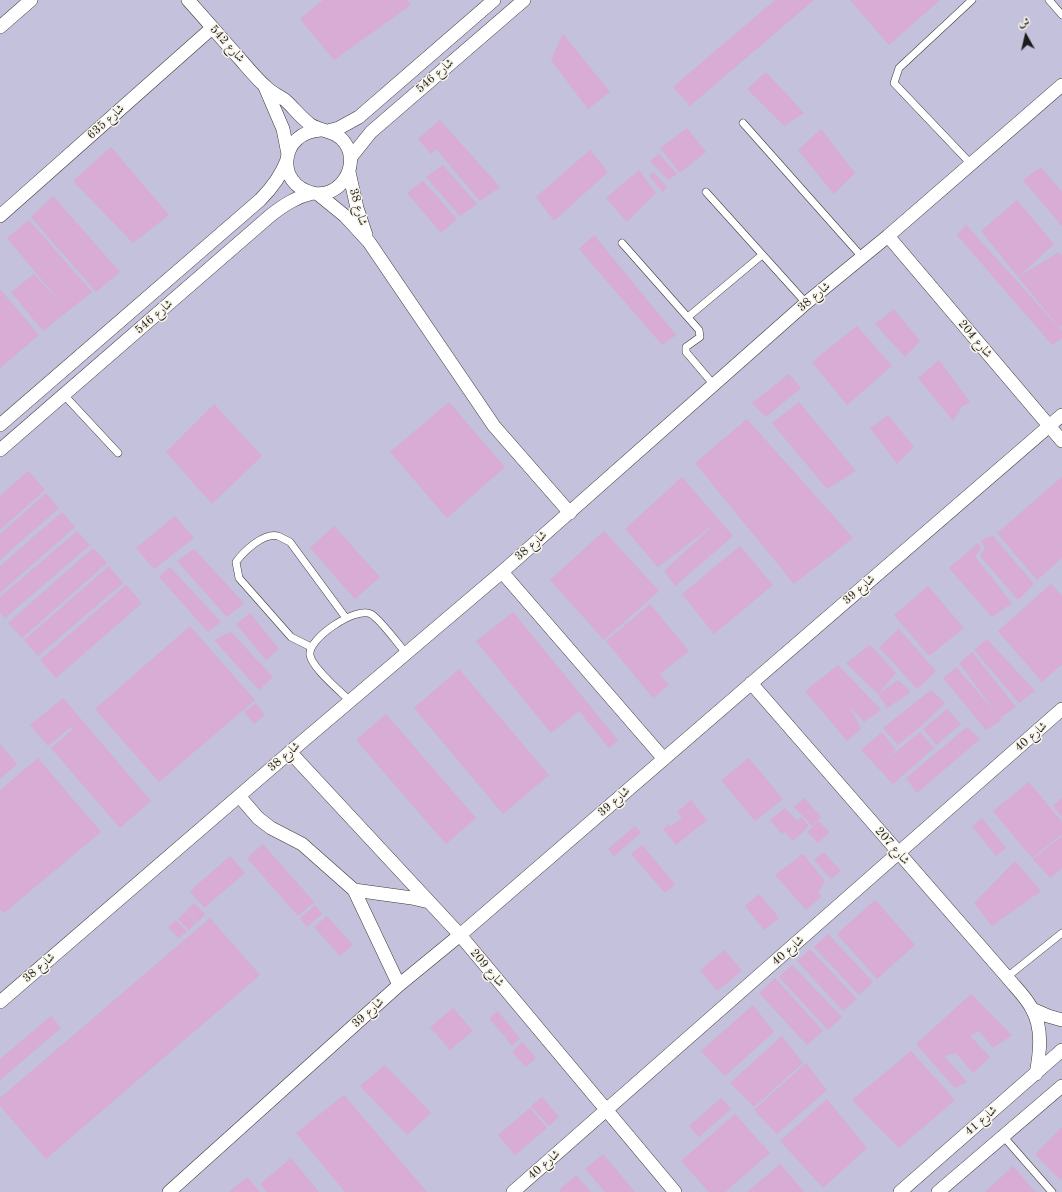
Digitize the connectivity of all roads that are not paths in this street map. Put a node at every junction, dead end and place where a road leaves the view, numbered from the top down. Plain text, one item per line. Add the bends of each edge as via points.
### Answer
1 (31, 0) edge
2 (188, 0) edge
3 (494, 0) edge
4 (524, 0) edge
5 (972, 0) edge
6 (1049, 0) edge
7 (1062, 15) edge
8 (0, 27) edge
9 (212, 28) junction
10 (1062, 85) edge
11 (265, 87) junction
12 (743, 123) dead end
13 (325, 130) junction
14 (287, 157) junction
15 (351, 157) junction
16 (971, 164) junction
17 (349, 172) junction
18 (706, 192) dead end
19 (316, 193) junction
20 (0, 216) edge
21 (888, 236) junction
22 (369, 242) junction
23 (622, 244) dead end
24 (762, 255) junction
25 (862, 257) junction
26 (806, 303) junction
27 (688, 317) junction
28 (714, 385) junction
29 (64, 395) junction
30 (1062, 415) edge
31 (0, 425) edge
32 (1049, 426) junction
33 (1062, 441) edge
34 (0, 450) edge
35 (118, 454) dead end
36 (570, 512) junction
37 (502, 572) junction
38 (346, 618) junction
39 (310, 648) junction
40 (406, 653) junction
41 (751, 684) junction
42 (350, 701) junction
43 (1062, 709) edge
44 (290, 752) junction
45 (664, 759) junction
46 (239, 796) junction
47 (898, 854) junction
48 (354, 890) junction
49 (429, 902) junction
50 (1062, 933) edge
51 (460, 935) junction
52 (1006, 977) junction
53 (399, 985) junction
54 (0, 1002) edge
55 (1032, 1009) junction
56 (1062, 1020) edge
57 (1062, 1050) edge
58 (1036, 1074) junction
59 (1060, 1090) edge
60 (606, 1110) junction
61 (1003, 1136) junction
62 (169, 1192) edge
63 (513, 1192) edge
64 (676, 1192) edge
65 (900, 1192) edge
66 (938, 1192) edge
67 (1052, 1192) edge

1 - 8 street
2 - 9 street, شارع 542
3 - 13 street, شارع 546 via 359,117 339,128
4 - 15 street, شارع 546 via 370,132
5 - 16 lane via 899,68 894,83
6 - 7 lane
9 - 11 street, شارع 542
9 - 20 street, شارع 635
10 - 16 street, شارع 38
11 - 13 street, شارع 542 via 286,101 302,118
11 - 14 street, شارع 542 via 283,129
12 - 25 lane
13 - 14 street via 306,132 300,136 290,147
13 - 15 street via 335,134 346,144
14 - 19 street via 287,169 296,185
14 - 31 street, شارع 546 via 283,171 260,200
15 - 17 street
16 - 21 street, شارع 38
17 - 19 street via 346,180 334,190
17 - 22 street, شارع 38 via 357,208
18 - 24 lane
19 - 22 street, شارع 38 via 345,216
19 - 29 street, شارع 546 via 291,201 271,215
21 - 25 street, شارع 38
21 - 32 street, شارع 204
22 - 36 street, شارع 38 via 494,426
23 - 27 lane
24 - 26 lane
24 - 27 lane
25 - 26 street, شارع 38
26 - 28 street, شارع 38
27 - 28 lane via 699,330 700,337 686,347 686,352
28 - 36 street, شارع 38
29 - 34 street, شارع 546
29 - 35 lane
30 - 32 street, شارع 39
32 - 33 street, شارع 204
32 - 41 street, شارع 39
36 - 37 street, شارع 38
37 - 40 street, شارع 38
37 - 45 street
38 - 39 lane via 329,629
38 - 39 lane via 290,542 277,536 266,536 243,553 236,562 239,578 291,637
38 - 40 lane via 361,612 370,614
39 - 42 lane via 311,661
40 - 42 street, شارع 38
41 - 45 street, شارع 39
41 - 47 street, شارع 207
42 - 44 street, شارع 38
43 - 47 street, شارع 40
44 - 46 street, شارع 38
44 - 49 street, شارع 209
45 - 51 street, شارع 39
46 - 48 street via 258,818 302,844
46 - 54 street, شارع 38
47 - 52 street, شارع 207
47 - 60 street, شارع 40
48 - 49 street
48 - 53 street
49 - 51 street, شارع 209
50 - 52 lane
51 - 53 street, شارع 39
51 - 60 street, شارع 209
52 - 55 street, شارع 207
53 - 62 street, شارع 39
55 - 56 street, شارع 207
55 - 58 street, شارع 207 via 1038,1024 1040,1040
57 - 58 street, شارع 41
58 - 65 street, شارع 41
59 - 61 street
60 - 63 street, شارع 40
60 - 64 street, شارع 209
61 - 66 street
61 - 67 lane

